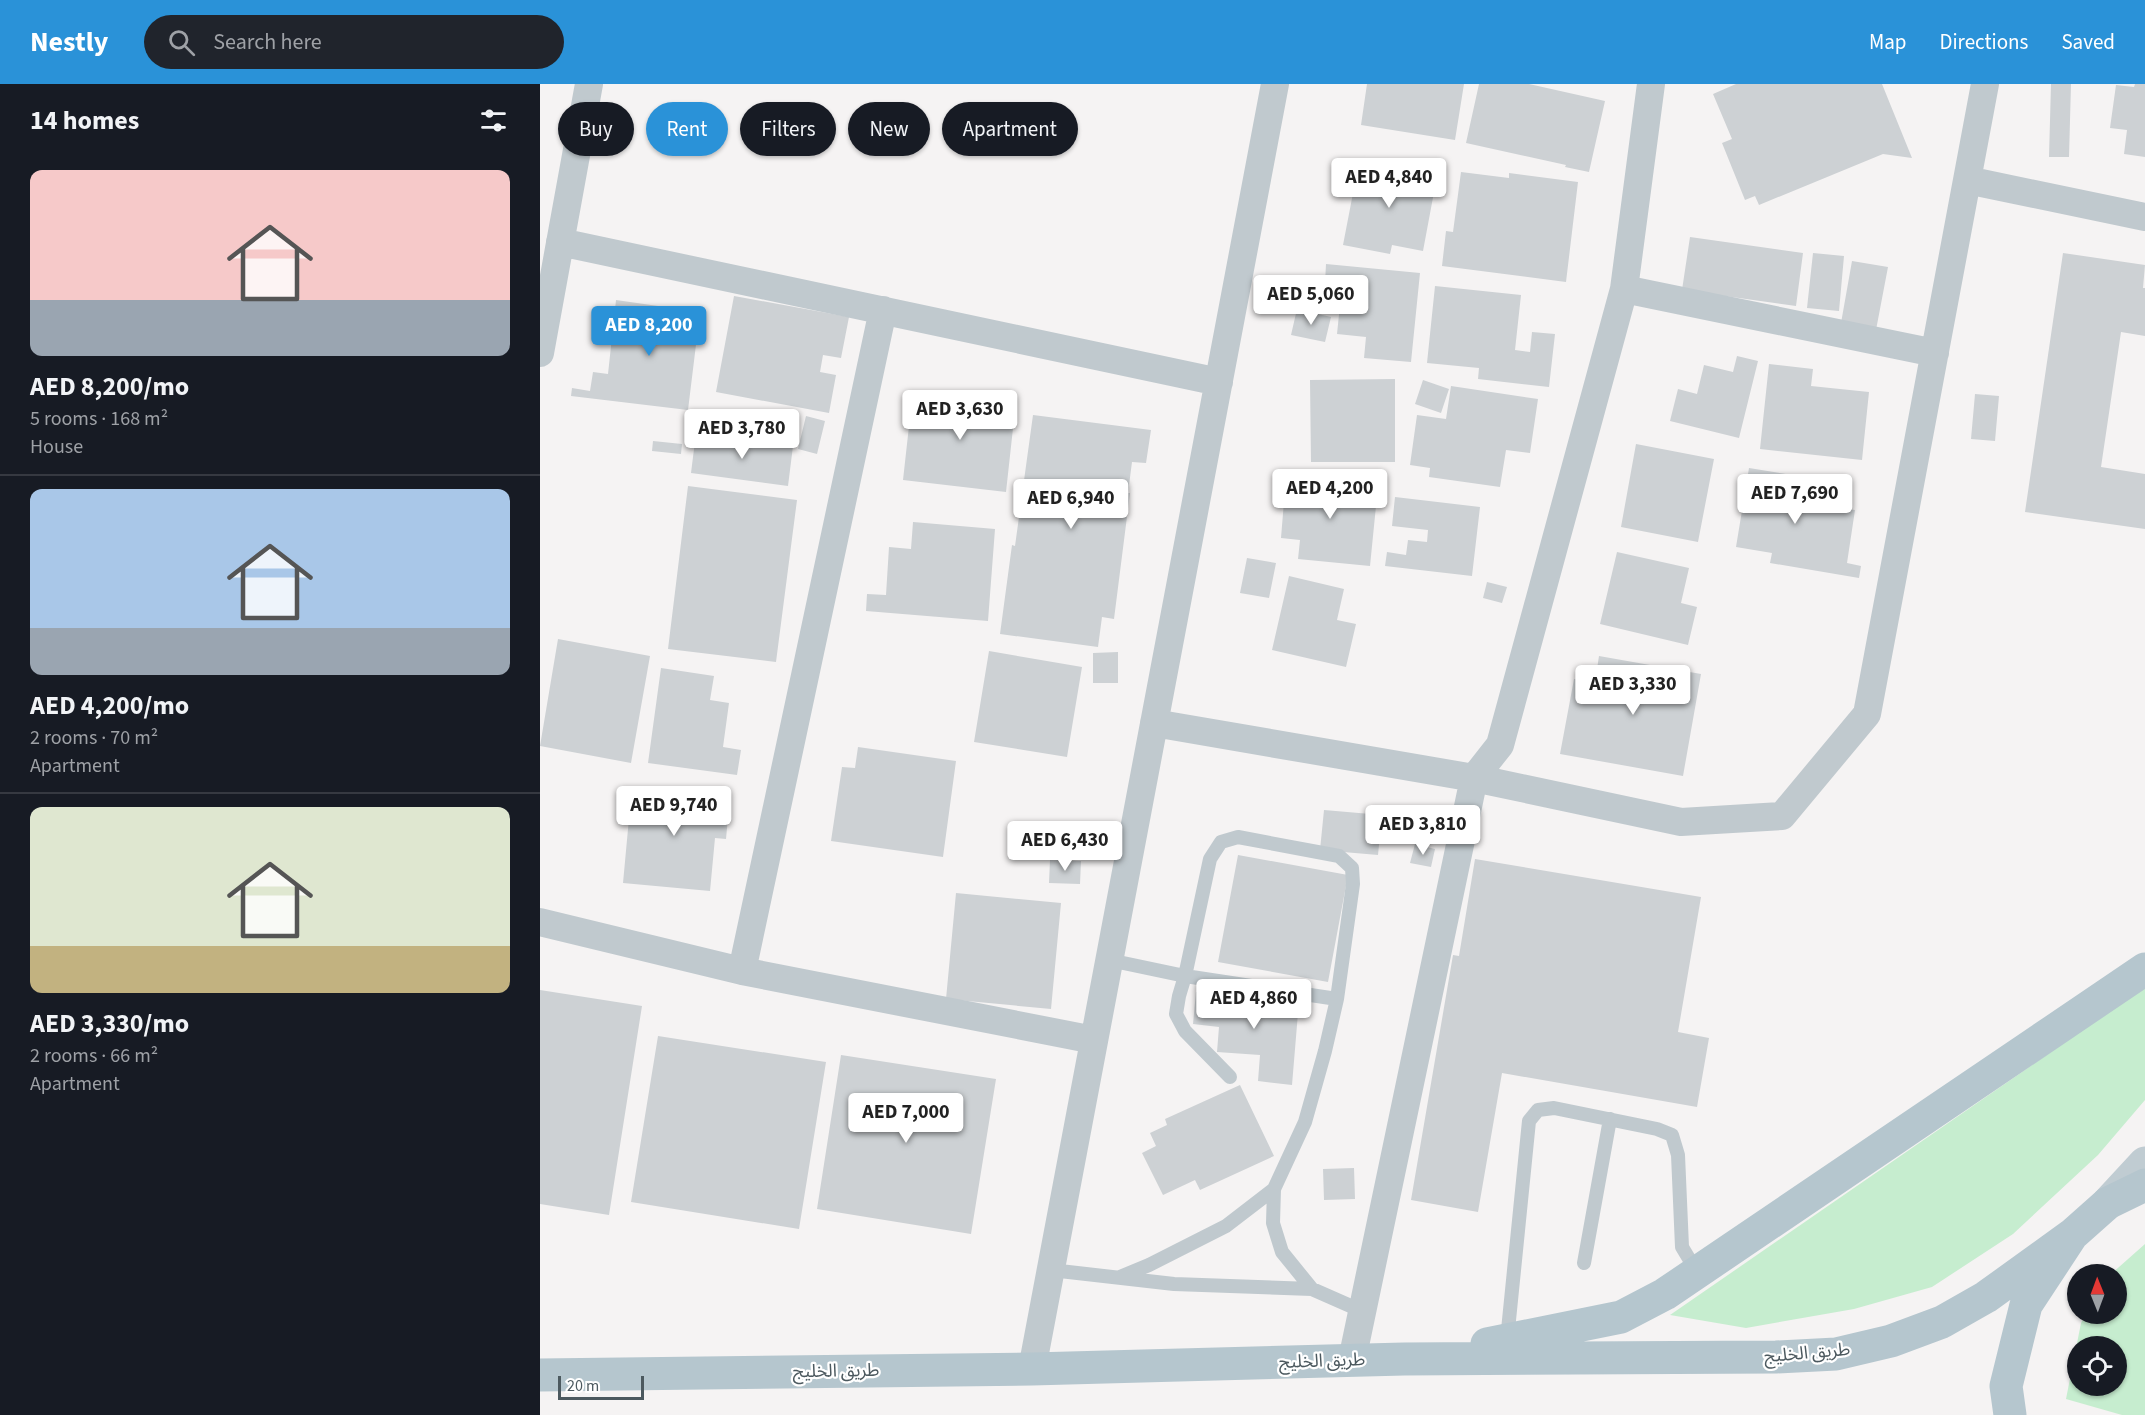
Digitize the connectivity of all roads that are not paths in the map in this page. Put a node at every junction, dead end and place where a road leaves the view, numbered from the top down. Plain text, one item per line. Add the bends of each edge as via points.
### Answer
1 (589, 84) edge
2 (1275, 84) edge
3 (1651, 84) edge
4 (1985, 84) edge
5 (1967, 180) junction
6 (2145, 217) edge
7 (560, 242) junction
8 (1624, 289) junction
9 (544, 303) edge
10 (883, 310) junction
11 (540, 353) edge
12 (1935, 353) junction
13 (1219, 382) junction
14 (1154, 723) junction
15 (1474, 778) junction
16 (540, 922) edge
17 (1109, 960) junction
18 (2145, 969) edge
19 (742, 971) junction
20 (1185, 976) junction
21 (1337, 999) junction
22 (1094, 1040) junction
23 (1230, 1077) dead end
24 (1610, 1119) junction
25 (2145, 1163) edge
26 (2145, 1185) edge
27 (1274, 1189) junction
28 (2108, 1203) junction
29 (2072, 1235) junction
30 (1584, 1263) dead end
31 (1051, 1270) junction
32 (1698, 1272) junction
33 (1117, 1278) junction
34 (1312, 1289) junction
35 (1362, 1311) junction
36 (1507, 1340) junction
37 (1404, 1359) junction
38 (1352, 1360) junction
39 (1032, 1369) junction
40 (540, 1375) edge
41 (2010, 1415) edge

1 - 7 street
2 - 13 street
3 - 8 street
4 - 5 street
5 - 6 street
5 - 12 street
7 - 9 street
7 - 10 street
8 - 12 street
8 - 15 street via 1500,745
9 - 11 street
10 - 13 street
10 - 19 street
12 - 15 street via 1867,714 1782,816 1681,822
13 - 14 street
14 - 15 street
14 - 17 street
15 - 35 street
16 - 19 street
17 - 20 lane
17 - 22 street
18 - 32 main road
19 - 22 street
20 - 21 lane
20 - 21 lane via 1210,859 1221,842 1238,837 1339,856 1352,868
20 - 23 lane via 1176,1014 1185,1031
21 - 27 lane via 1305,1122
22 - 31 street
24 - 30 lane
24 - 32 lane via 1672,1135 1678,1155 1682,1247
24 - 36 lane via 1554,1108 1538,1110 1529,1121
25 - 28 street
26 - 28 main road
27 - 33 lane via 1226,1226
27 - 34 lane via 1274,1223 1282,1252
28 - 29 main road
29 - 37 main road, طريق الخليج via 1942,1322 1891,1341 1836,1354
29 - 41 main road via 2026,1305 2006,1386
31 - 33 lane
31 - 39 street
32 - 36 main road via 1621,1317
33 - 34 lane
34 - 35 lane
35 - 38 street
36 - 37 main road
37 - 38 main road, طريق الخليج
38 - 39 main road, طريق الخليج
39 - 40 main road, طريق الخليج

